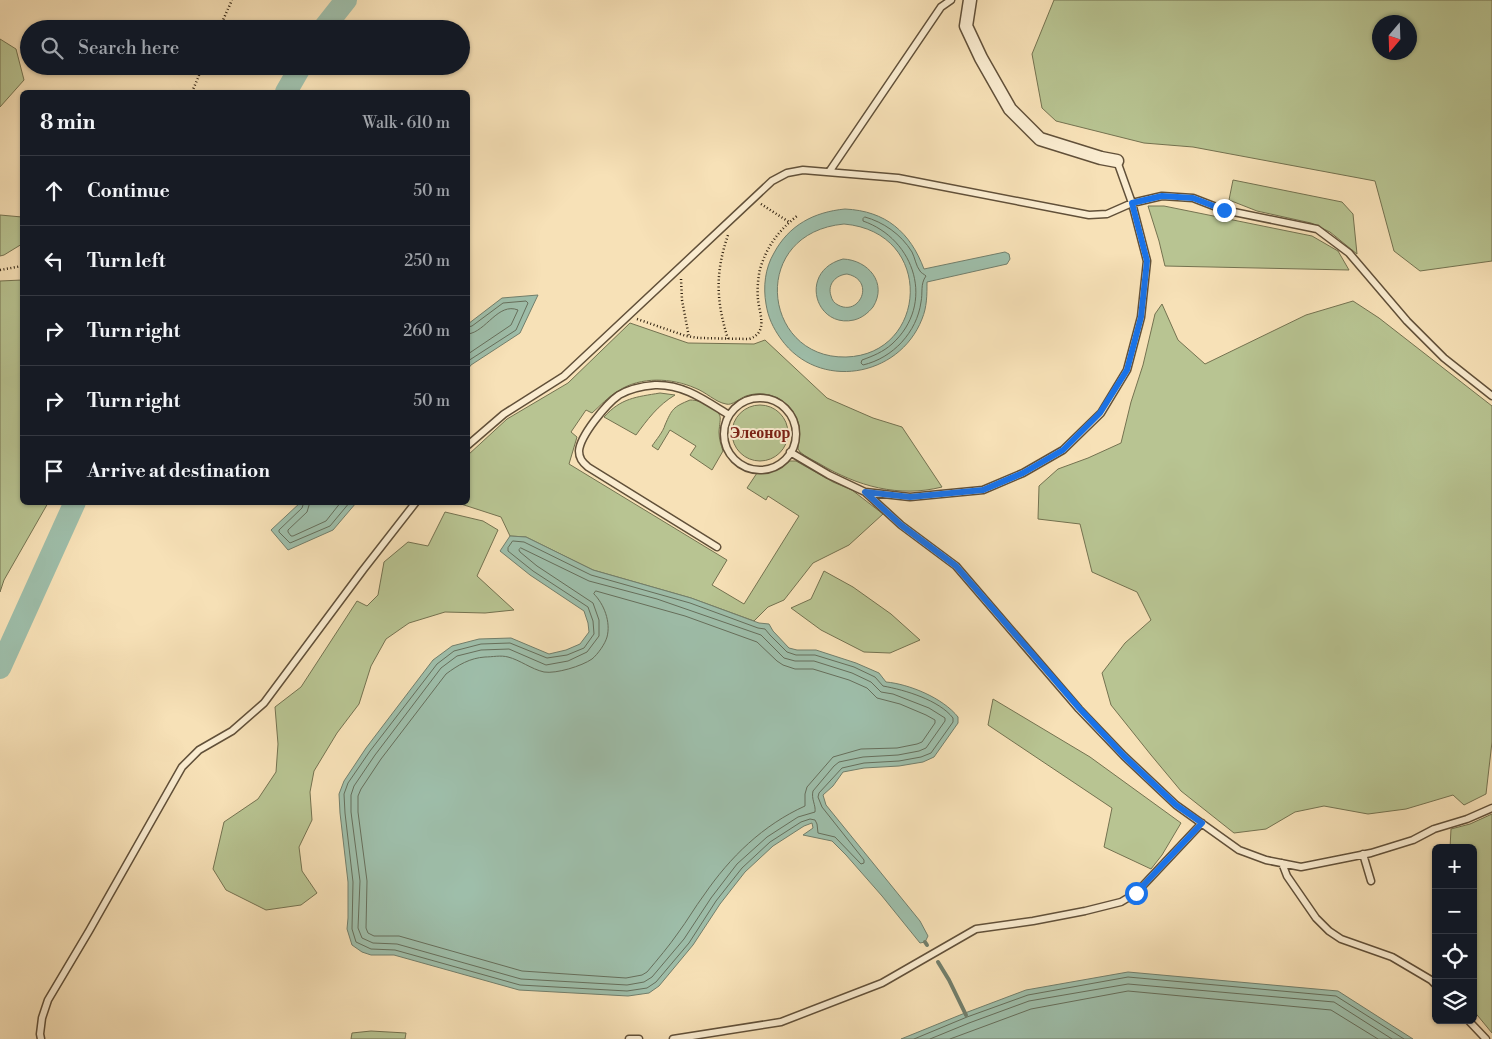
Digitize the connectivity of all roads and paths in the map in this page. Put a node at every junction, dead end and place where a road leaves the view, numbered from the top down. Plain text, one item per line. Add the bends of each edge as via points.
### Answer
1 (232, 0) edge
2 (951, 0) edge
3 (970, 0) edge
4 (223, 20) edge
5 (199, 75) edge
6 (193, 90) edge
7 (1117, 161) joint
8 (829, 172) junction
9 (753, 199) junction
10 (1132, 203) junction
11 (797, 216) dead end
12 (789, 222) junction
13 (729, 232) dead end
14 (20, 266) edge
15 (682, 266) junction
16 (0, 270) edge
17 (628, 316) junction
18 (689, 337) junction
19 (728, 339) junction
20 (1492, 396) edge
21 (729, 415) junction
22 (470, 443) edge
23 (790, 452) junction
24 (865, 492) junction
25 (414, 505) edge
26 (717, 548) dead end
27 (1492, 808) edge
28 (1202, 823) junction
29 (1362, 854) junction
30 (1282, 863) junction
31 (1371, 881) dead end
32 (1432, 982) edge
33 (1472, 1024) edge
34 (42, 1039) edge
35 (629, 1039) edge
36 (639, 1039) edge
37 (673, 1039) edge
38 (1486, 1039) edge

1 - 4 path
2 - 8 lane via 941,7
3 - 7 street via 966,26 1010,109 1040,139
5 - 6 path
7 - 10 lane
8 - 9 lane via 803,170 787,173 772,181
8 - 10 lane via 898,178 1089,215 1107,214
9 - 12 path
9 - 15 lane
10 - 20 lane via 1162,196 1193,198 1224,210 1317,229 1349,253 1407,321 1444,358
10 - 24 lane via 1147,261 1141,317 1127,370 1100,413 1063,450 1023,473 983,490 910,497
11 - 12 path
12 - 19 path via 773,239 760,269 760,333 749,339
13 - 19 path via 723,249 718,293
14 - 16 path
15 - 17 lane
15 - 18 path via 682,300
17 - 18 path
17 - 22 lane via 564,376 504,414
18 - 19 path
21 - 23 lane via 748,400 773,400 791,416 795,428 795,441
21 - 23 lane via 724,437 727,448 741,464 763,470 783,461
21 - 26 lane via 694,393 655,385 640,387 623,393 608,404 597,416 579,452 580,460 588,467
23 - 24 lane
24 - 28 lane via 901,525 956,566 1124,756 1176,805
25 - 34 lane via 264,704 232,731 199,750 182,767 48,1000 42,1018
27 - 29 lane via 1414,840
28 - 30 lane via 1238,850
28 - 37 lane via 1136,893 1121,902 1085,912 976,929 882,983 781,1022
29 - 30 lane via 1301,867
29 - 31 lane
30 - 32 lane via 1287,876 1316,918 1329,931 1392,957
33 - 38 lane
35 - 36 lane

